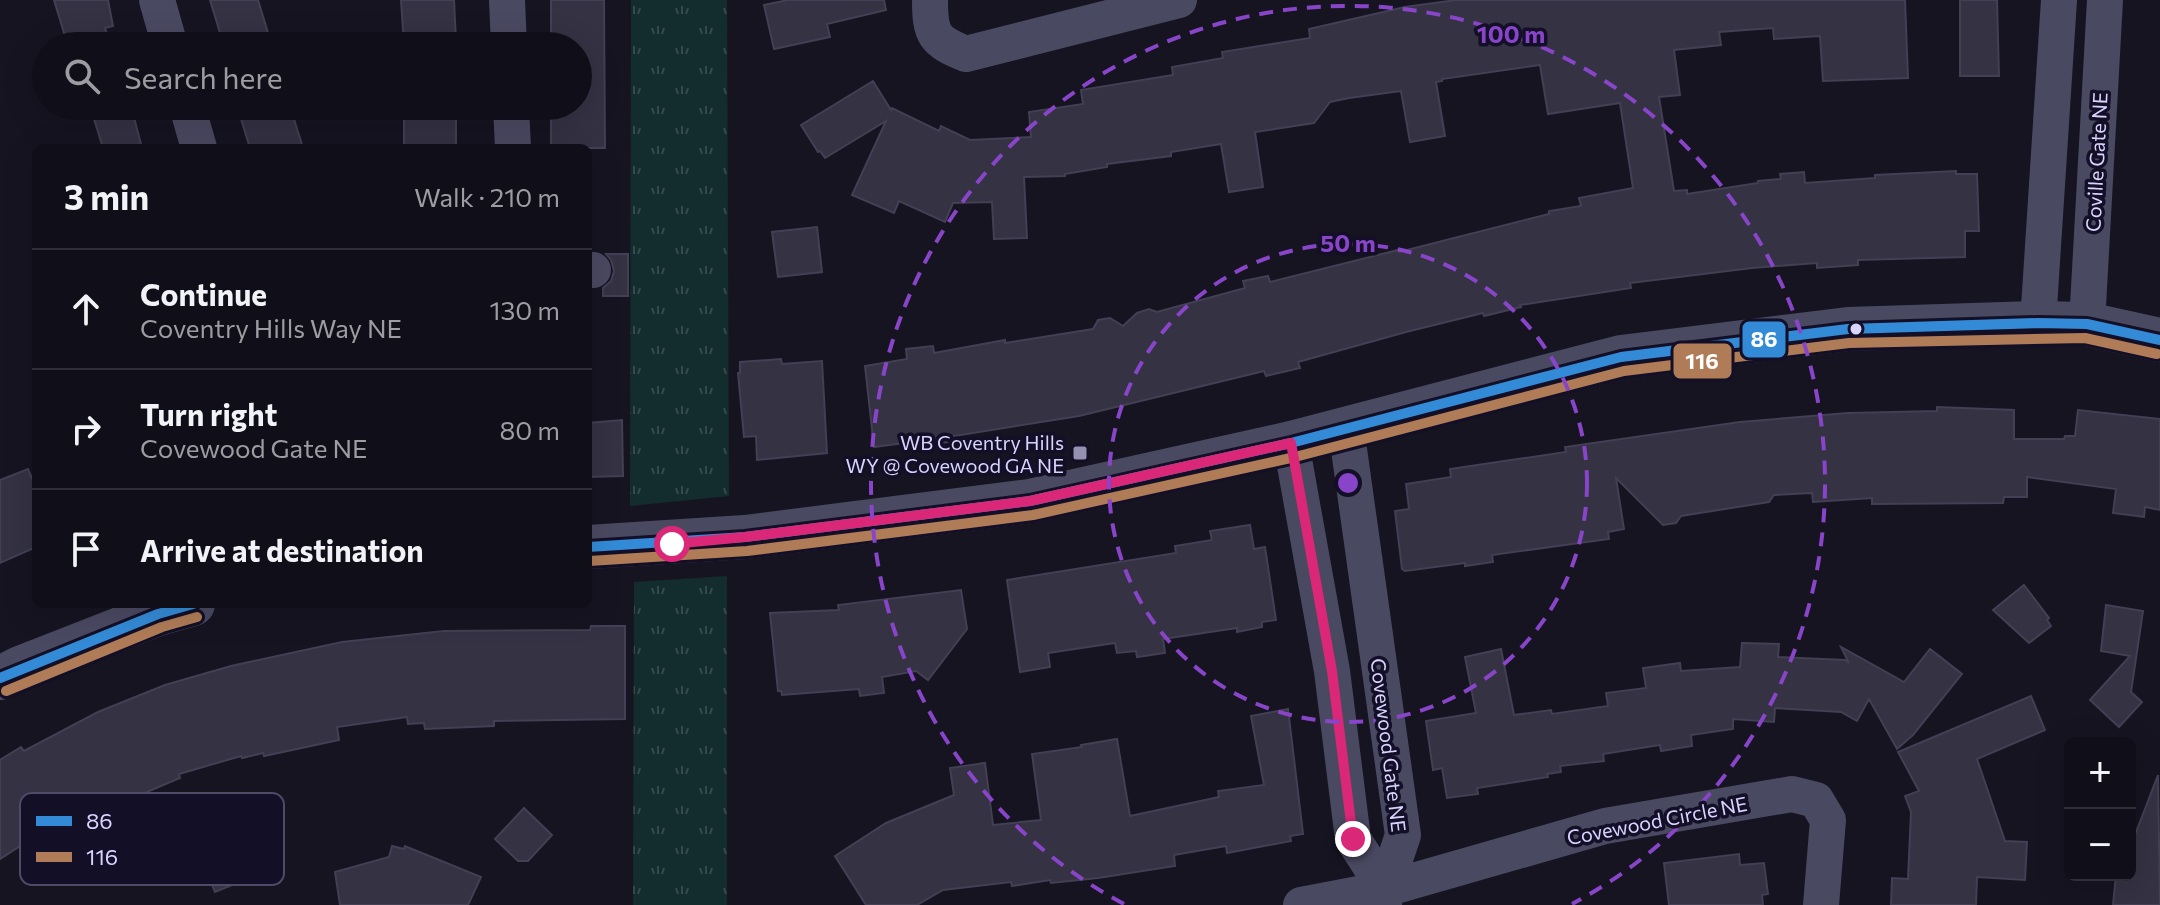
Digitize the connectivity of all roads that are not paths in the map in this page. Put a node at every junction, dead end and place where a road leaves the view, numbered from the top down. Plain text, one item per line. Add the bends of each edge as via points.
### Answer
1 (157, 0) edge
2 (507, 0) edge
3 (930, 0) edge
4 (1179, 0) edge
5 (2059, 0) edge
6 (2105, 0) edge
7 (166, 32) edge
8 (508, 32) edge
9 (191, 120) edge
10 (512, 120) edge
11 (198, 144) edge
12 (513, 144) edge
13 (2038, 323) junction
14 (2087, 324) junction
15 (2160, 340) edge
16 (1346, 428) junction
17 (1291, 443) junction
18 (592, 547) edge
19 (179, 608) edge
20 (0, 678) edge
21 (1385, 897) edge
22 (1301, 905) edge
23 (1821, 905) edge

1 - 7 street
2 - 8 street
3 - 4 street via 930,25 942,44 966,54
5 - 13 street
6 - 14 street, Coville Gate NE
9 - 11 street
10 - 12 street
13 - 14 street
13 - 16 street via 1848,329 1621,357
14 - 15 street
16 - 17 street
16 - 21 street, Covewood Gate NE via 1403,835
17 - 18 street via 1030,501 745,537
17 - 21 street via 1332,671 1353,839
19 - 20 street
21 - 22 street, Covewood Circle NE
21 - 23 street, Covewood Circle NE via 1605,826 1792,794 1816,800 1828,820

